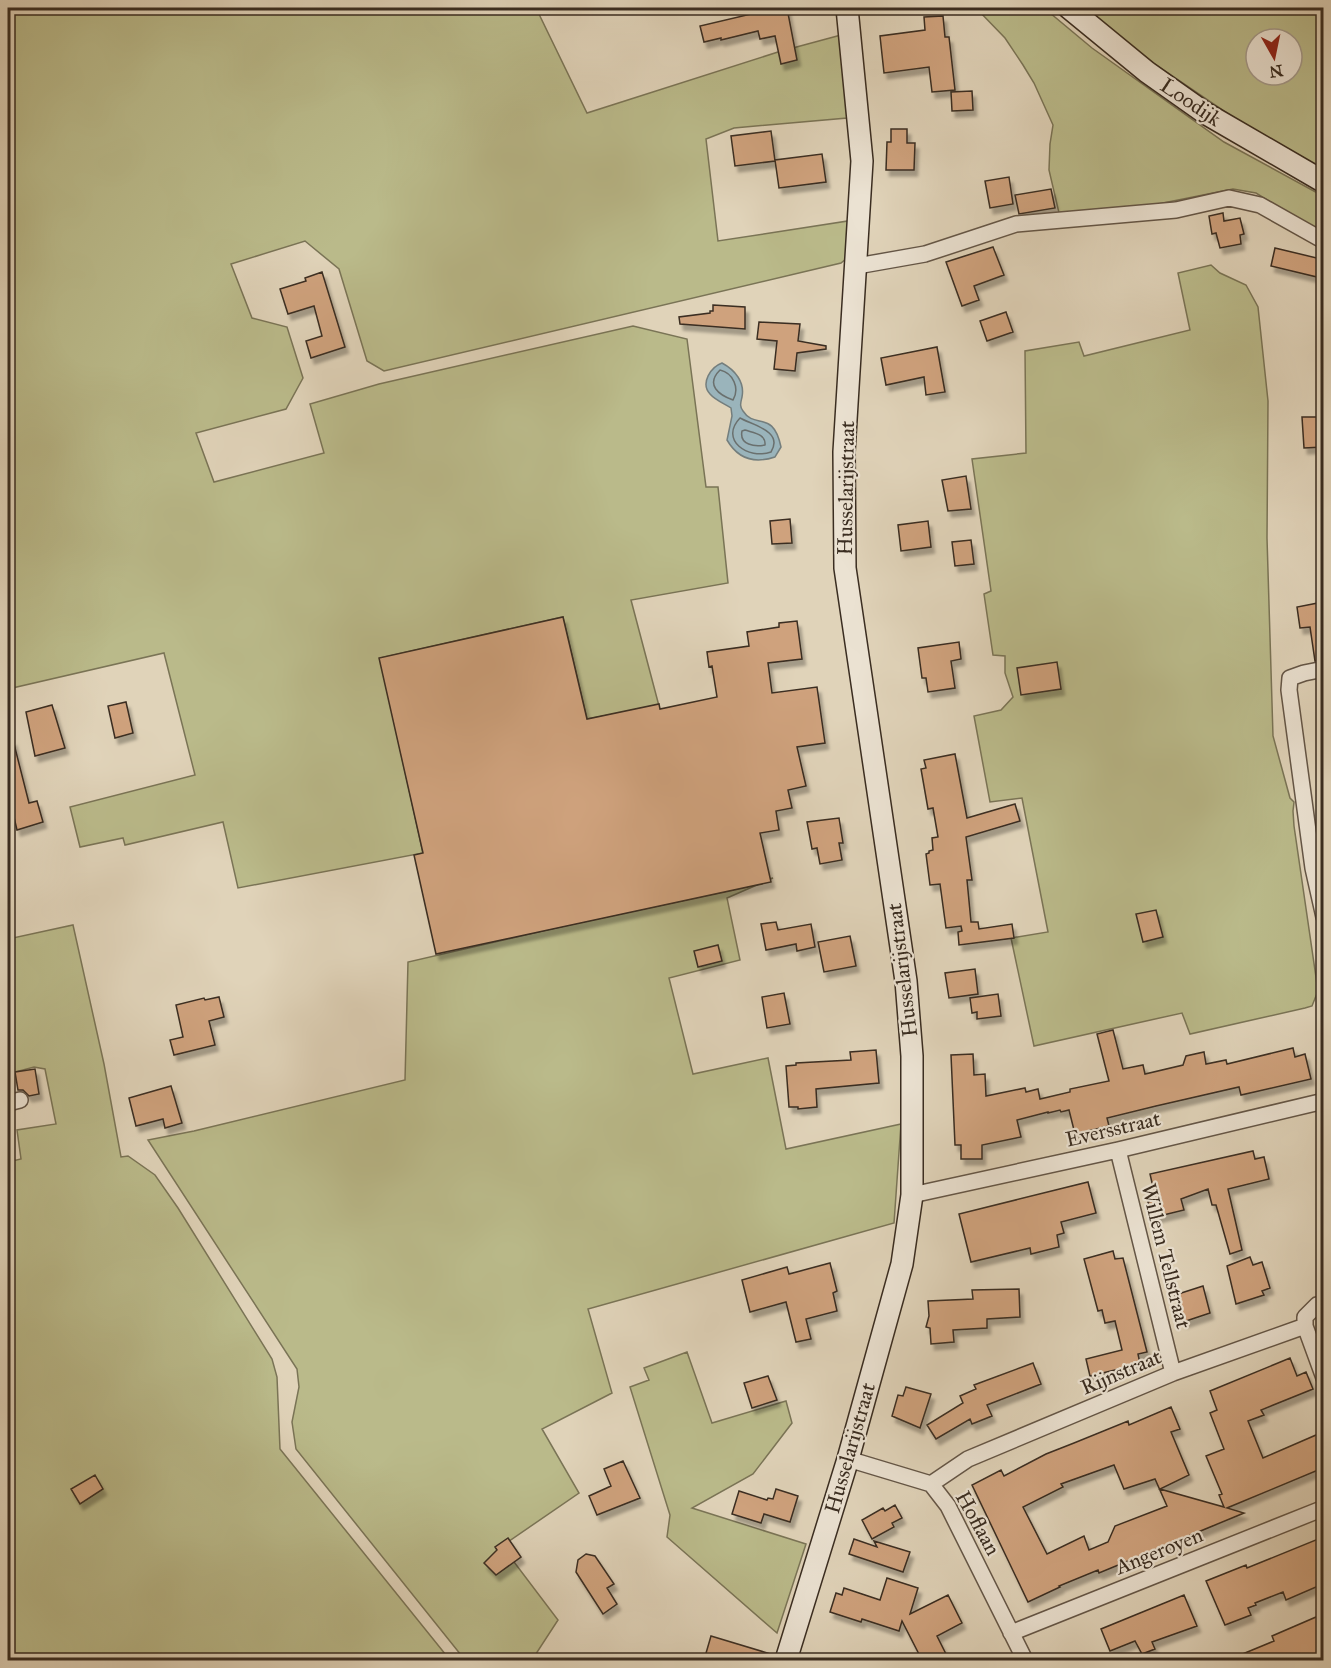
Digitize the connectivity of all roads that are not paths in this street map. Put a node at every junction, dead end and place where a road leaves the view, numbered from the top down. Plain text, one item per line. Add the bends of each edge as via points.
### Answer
1 (847, 8) edge
2 (1069, 8) edge
3 (1323, 182) edge
4 (1323, 241) edge
5 (857, 266) junction
6 (1323, 669) edge
7 (1322, 907) edge
8 (1323, 1101) edge
9 (1118, 1150) junction
10 (912, 1195) junction
11 (1323, 1304) edge
12 (1305, 1326) junction
13 (1173, 1373) junction
14 (1323, 1377) edge
15 (848, 1459) junction
16 (931, 1484) junction
17 (1323, 1508) edge
18 (1011, 1633) junction
19 (786, 1660) edge
20 (1025, 1660) edge

1 - 5 street, Husselarijstraat via 862,161
2 - 3 street, Loodijk via 1205,113
4 - 5 street via 1260,205 1229,198 1176,210 1016,224 925,255
5 - 10 street, Husselarijstraat via 844,452 845,568 906,981 912,1056
6 - 7 street via 1290,678 1289,690 1313,868
8 - 9 street, Eversstraat
9 - 10 street, Eversstraat
9 - 13 street, Willem Tellstraat
10 - 15 street, Husselarijstraat via 902,1264
11 - 12 street via 1305,1317
12 - 13 street, Rijnstraat
12 - 14 street
13 - 16 street, Rijnstraat via 968,1459
15 - 16 street, Hoflaan
15 - 19 street, Husselarijstraat
16 - 18 street, Hoflaan via 948,1506
17 - 18 street, Angeroyen
18 - 20 street, Hoflaan

